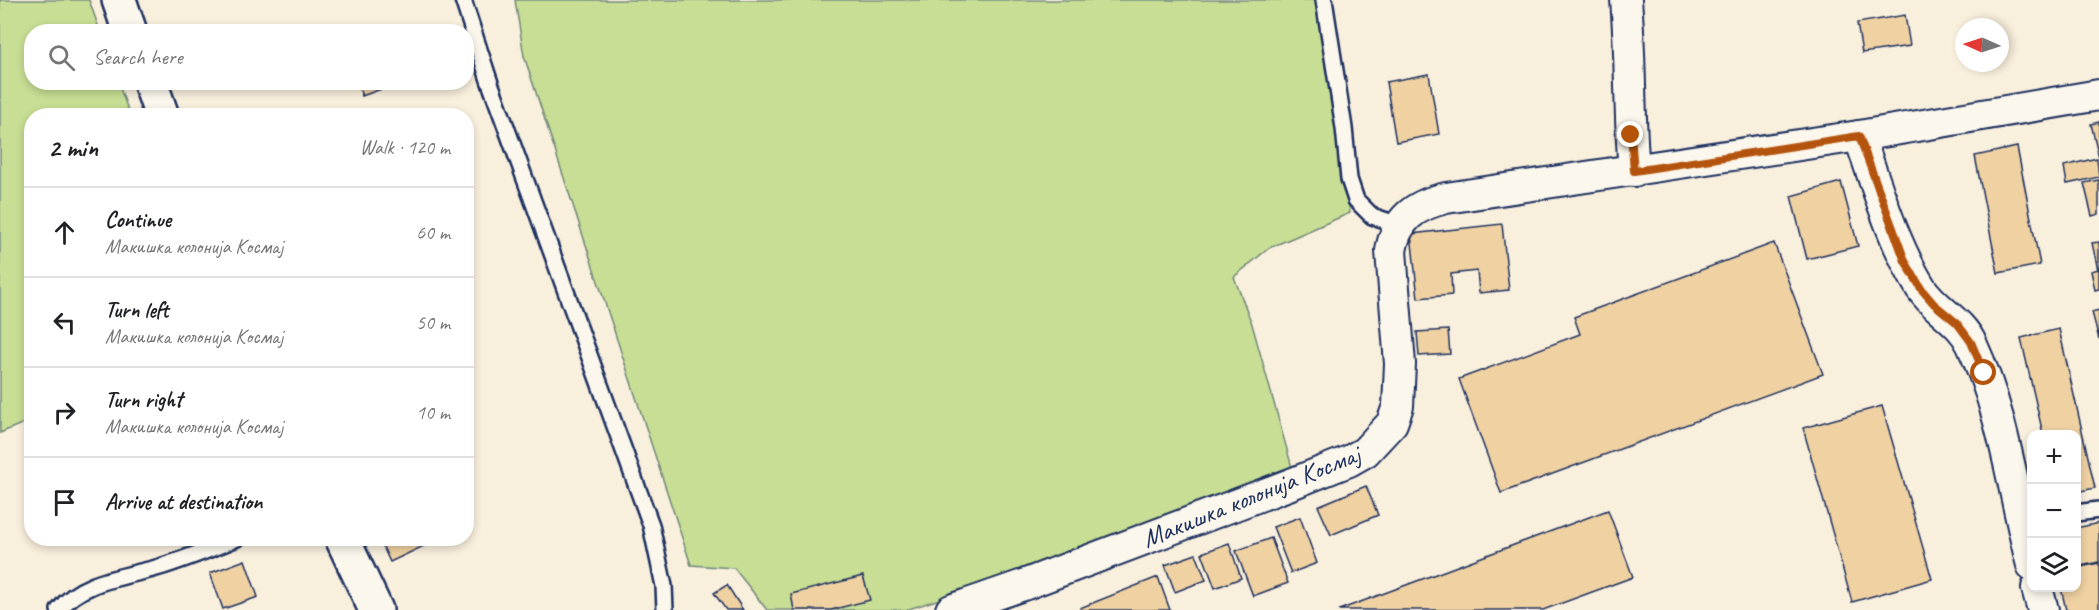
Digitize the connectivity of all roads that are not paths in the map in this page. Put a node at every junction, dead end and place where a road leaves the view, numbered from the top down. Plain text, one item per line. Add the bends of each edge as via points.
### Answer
1 (118, 0) edge
2 (463, 0) edge
3 (1324, 0) edge
4 (1626, 0) edge
5 (127, 24) edge
6 (471, 24) edge
7 (474, 34) edge
8 (153, 90) edge
9 (2099, 95) edge
10 (159, 108) edge
11 (1859, 136) junction
12 (1634, 171) junction
13 (1399, 225) junction
14 (2099, 510) edge
15 (2081, 512) edge
16 (2026, 520) edge
17 (2028, 538) edge
18 (216, 546) edge
19 (346, 546) edge
20 (2038, 592) edge
21 (59, 610) edge
22 (376, 610) edge
23 (665, 610) edge
24 (951, 610) edge
25 (2043, 610) edge

1 - 5 street
2 - 6 lane
3 - 13 lane via 1349,179 1356,200 1372,216
4 - 12 street
7 - 23 lane via 651,525
8 - 10 street
9 - 11 street
11 - 12 street
11 - 16 street via 1905,261 1922,290 1971,342 1984,373
12 - 13 street via 1435,201 1418,208
13 - 24 street, Макишка колонија Космај via 1391,251 1400,364 1398,406 1392,423 1365,452 1296,482
14 - 15 lane
16 - 17 street
18 - 21 lane via 162,567 84,589
19 - 22 street
20 - 25 street

